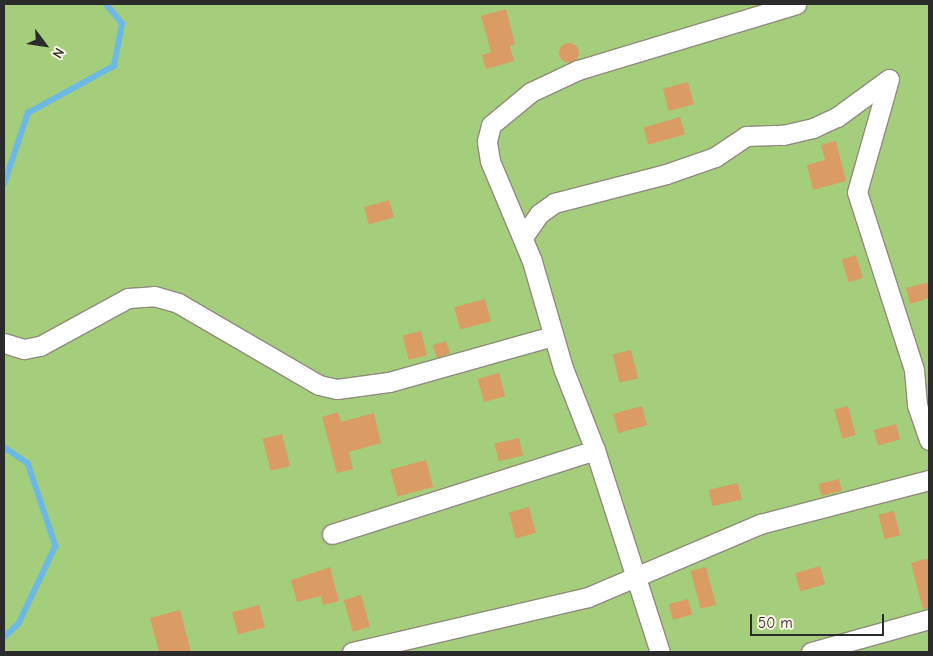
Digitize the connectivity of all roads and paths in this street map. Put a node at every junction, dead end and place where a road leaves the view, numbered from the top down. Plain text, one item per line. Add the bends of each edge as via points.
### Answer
1 (796, 4) edge
2 (523, 237) junction
3 (553, 336) junction
4 (4, 343) edge
5 (922, 368) edge
6 (929, 440) edge
7 (595, 450) junction
8 (929, 480) edge
9 (332, 534) dead end
10 (633, 579) junction
11 (929, 619) edge
12 (352, 652) edge
13 (660, 652) edge
14 (810, 652) edge

1 - 2 street via 578,70 531,92 503,113 491,125 487,141 490,161
2 - 3 street
2 - 5 street via 539,214 554,203 666,174 715,156 746,136 783,136 813,128 837,117 889,80 857,192
3 - 4 street via 389,382 337,389 319,385 178,303 154,296 128,298 40,346 24,349
3 - 7 street
5 - 6 street via 917,405
7 - 9 street
7 - 10 street
8 - 10 street via 760,524
10 - 12 street via 549,607
10 - 13 street
11 - 14 street

